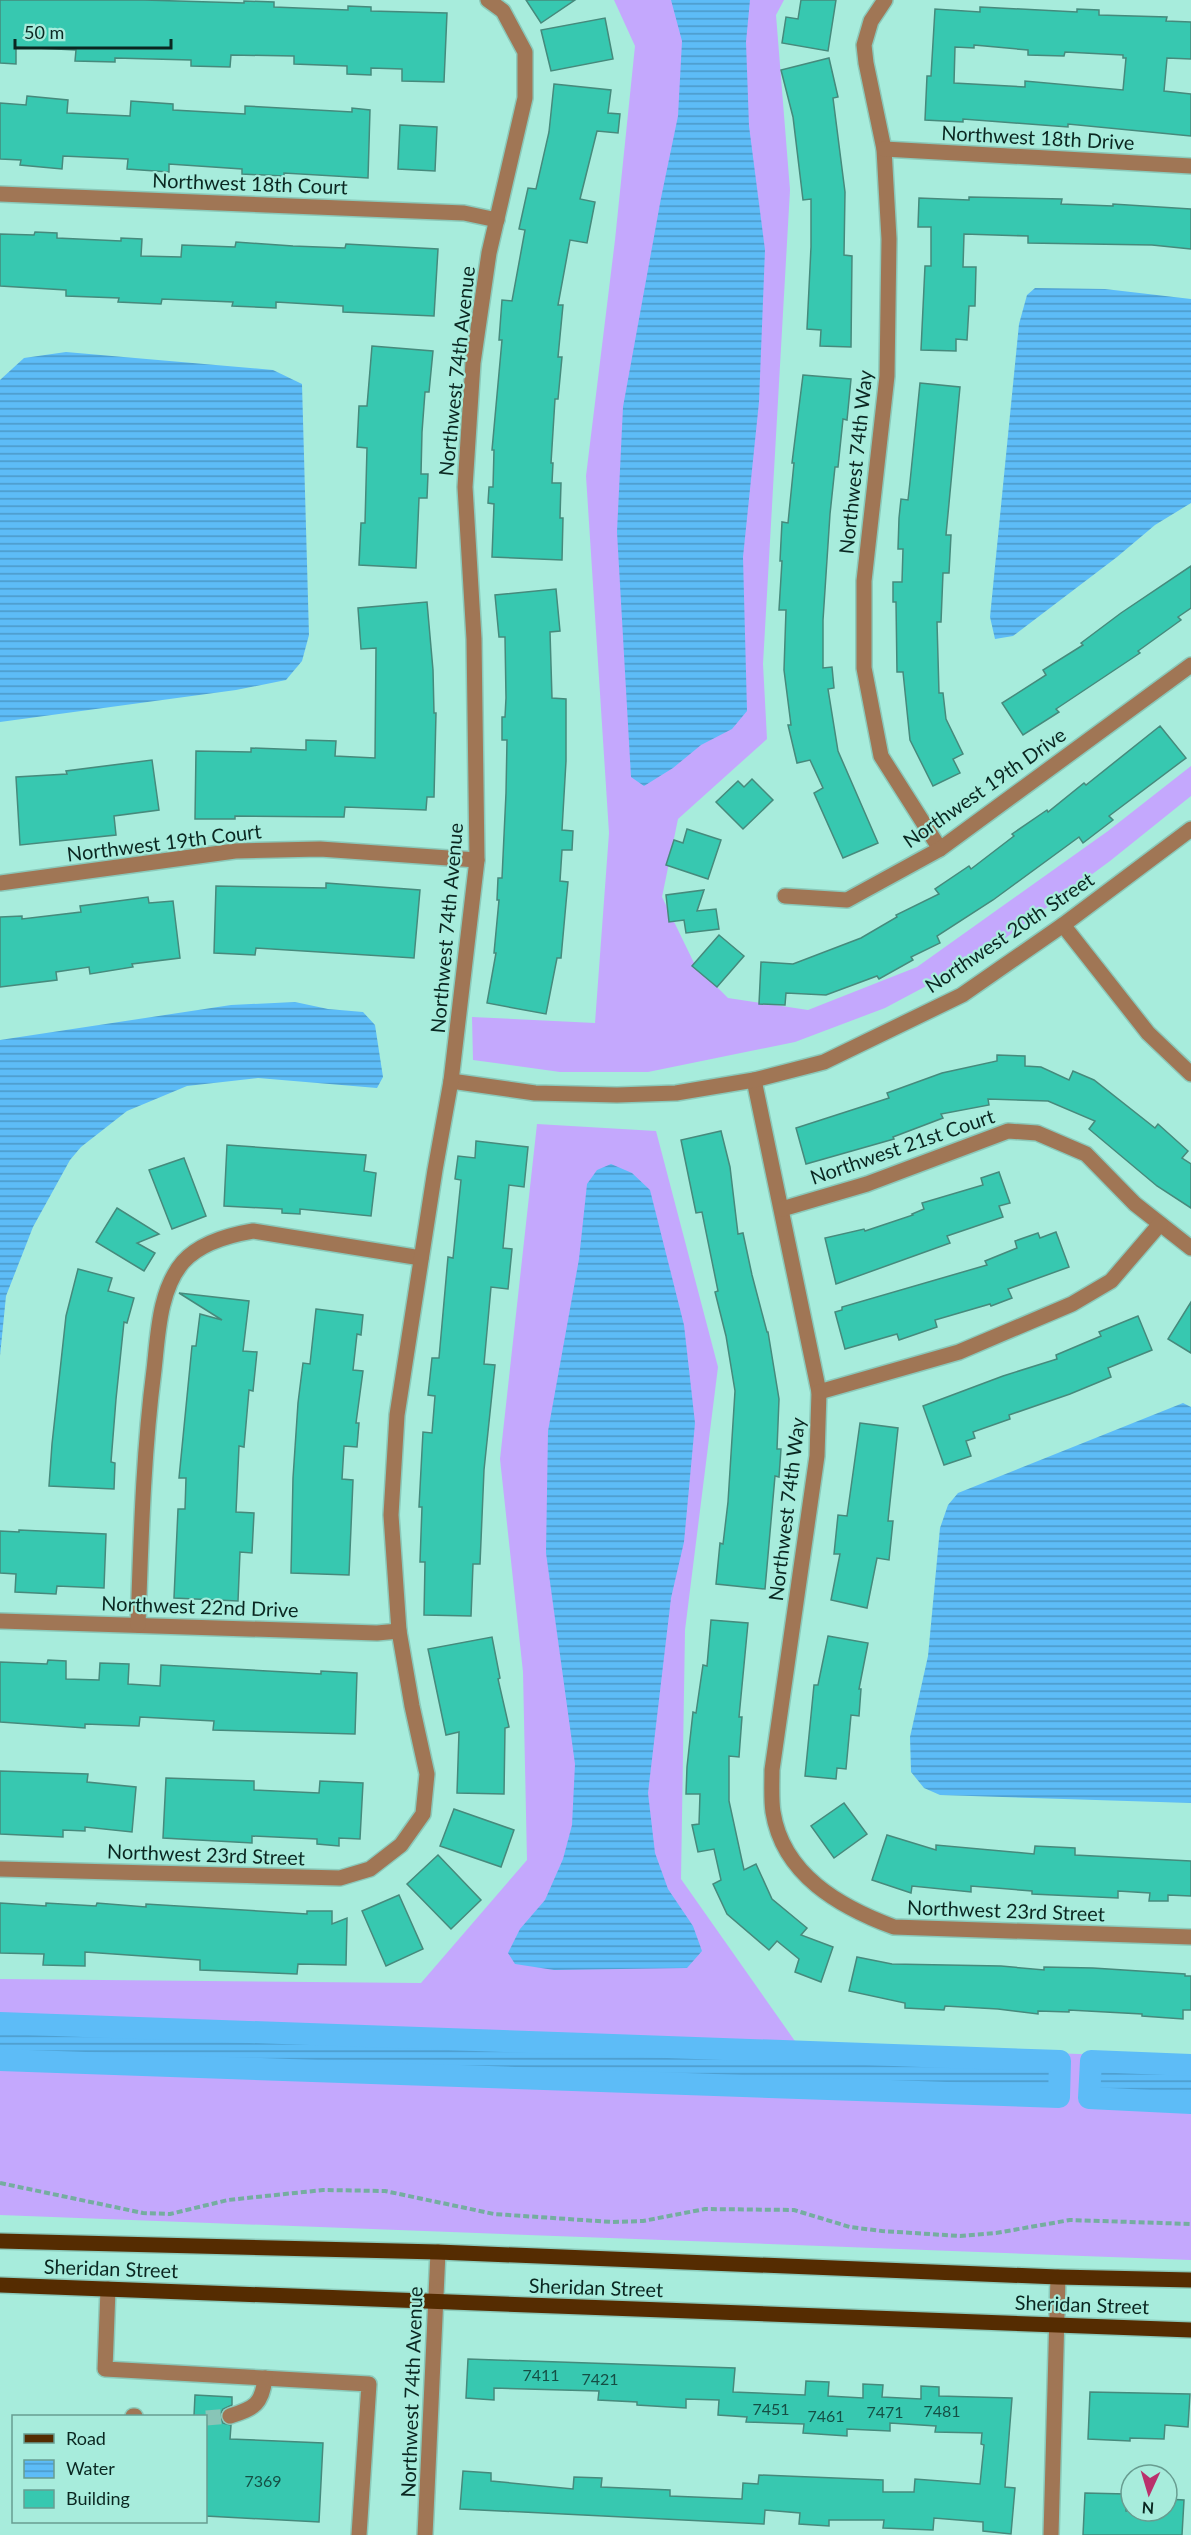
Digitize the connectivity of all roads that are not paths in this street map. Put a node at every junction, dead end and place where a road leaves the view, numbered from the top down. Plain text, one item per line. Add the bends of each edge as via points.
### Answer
1 (488, 0) edge
2 (885, 0) edge
3 (884, 149) junction
4 (1191, 166) edge
5 (0, 194) edge
6 (497, 220) junction
7 (1189, 670) edge
8 (1191, 829) edge
9 (940, 849) junction
10 (477, 860) junction
11 (0, 883) edge
12 (785, 897) dead end
13 (1063, 925) junction
14 (1191, 1074) edge
15 (754, 1080) junction
16 (452, 1082) junction
17 (782, 1209) junction
18 (1160, 1224) junction
19 (1191, 1248) edge
20 (421, 1258) junction
21 (819, 1392) junction
22 (0, 1621) edge
23 (138, 1625) junction
24 (399, 1631) junction
25 (401, 1845) joint
26 (0, 1869) edge
27 (826, 1895) joint
28 (1191, 1937) edge
29 (0, 2241) edge
30 (438, 2252) junction
31 (1058, 2277) junction
32 (1191, 2280) edge
33 (0, 2285) edge
34 (108, 2289) junction
35 (435, 2302) junction
36 (1058, 2324) junction
37 (1191, 2330) edge
38 (265, 2378) junction
39 (230, 2416) tunnel mouth
40 (359, 2535) edge
41 (425, 2535) edge
42 (1051, 2535) edge

1 - 6 street, Northwest 74th Avenue via 503,11 525,52 525,98
2 - 3 street, Northwest 74th Way via 871,21 864,45
3 - 4 street, Northwest 18th Drive
3 - 9 street, Northwest 74th Way via 889,239 887,376 864,581 864,668 881,756
5 - 6 street, Northwest 18th Court via 452,212
6 - 10 street, Northwest 74th Avenue via 473,363 465,486 474,639
7 - 9 street, Northwest 19th Drive
8 - 13 street, Northwest 20th Street
9 - 12 street, Northwest 19th Drive via 847,900
10 - 11 street, Northwest 19th Court via 320,849 235,851
10 - 16 street, Northwest 74th Avenue
13 - 14 street via 1148,1033
13 - 15 street, Northwest 20th Street via 962,995 911,1021 824,1062
15 - 16 street, Northwest 20th Street via 676,1093 617,1095 535,1093
15 - 17 street, Northwest 74th Way
16 - 20 street, Northwest 74th Avenue
17 - 18 street, Northwest 21st Court via 867,1184 1008,1131 1037,1132 1086,1154
17 - 21 street, Northwest 74th Way
18 - 19 street
18 - 21 street via 1112,1281 1072,1304 959,1352
20 - 23 street via 253,1231 227,1235 183,1261 167,1289 145,1441
20 - 24 street, Northwest 74th Avenue via 397,1415 391,1515
21 - 27 street, Northwest 74th Way via 817,1456 772,1770 773,1812 783,1845 802,1872
22 - 23 street, Northwest 22nd Drive
23 - 24 street, Northwest 22nd Drive
24 - 25 street, Northwest 74th Avenue via 427,1774 423,1814
25 - 26 street, Northwest 23rd Street via 370,1869 340,1878
27 - 28 street, Northwest 23rd Street via 894,1928
29 - 30 main road, Sheridan Street
30 - 31 main road, Sheridan Street
30 - 35 street, Northwest 74th Avenue
31 - 32 main road, Sheridan Street
31 - 36 street
33 - 34 main road, Sheridan Street
34 - 35 main road, Sheridan Street
34 - 38 street via 105,2369
35 - 36 main road, Sheridan Street
35 - 41 street, Northwest 74th Avenue
36 - 37 main road, Sheridan Street
36 - 42 street
38 - 39 street via 263,2397
38 - 40 street via 369,2384

